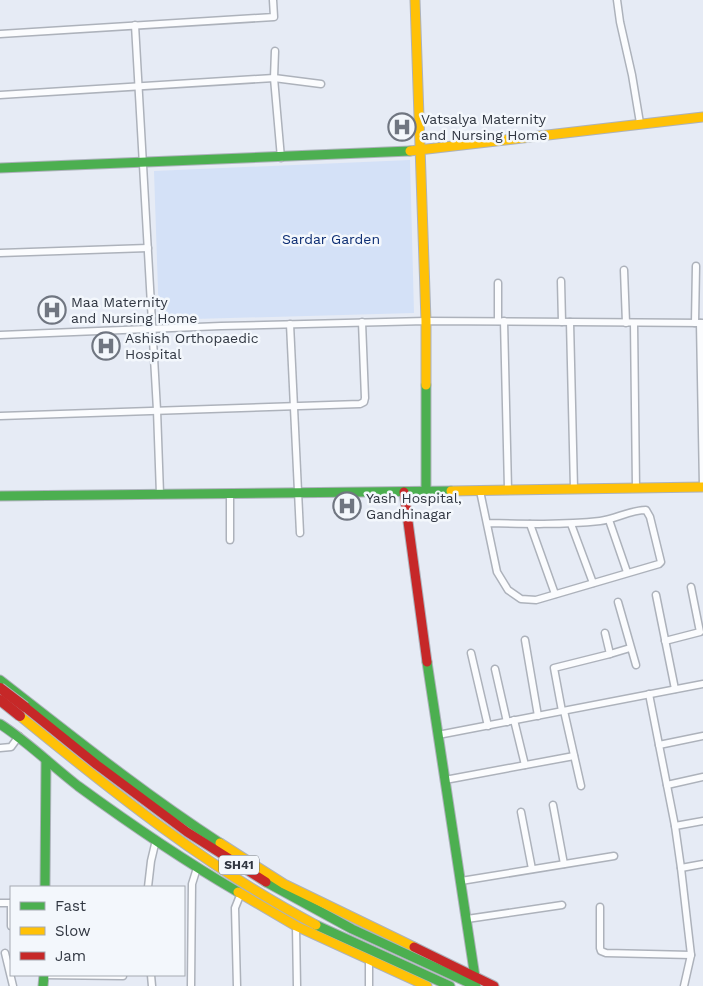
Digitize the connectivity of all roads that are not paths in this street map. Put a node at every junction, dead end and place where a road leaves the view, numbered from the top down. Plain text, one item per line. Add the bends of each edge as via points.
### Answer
1 (273, 0) edge
2 (415, 0) edge
3 (617, 0) edge
4 (135, 25) junction
5 (0, 34) edge
6 (275, 51) dead end
7 (274, 78) junction
8 (321, 84) dead end
9 (139, 86) junction
10 (0, 95) edge
11 (703, 117) edge
12 (640, 124) junction
13 (421, 150) junction
14 (281, 158) junction
15 (144, 163) junction
16 (0, 168) edge
17 (148, 248) junction
18 (0, 253) edge
19 (696, 266) dead end
20 (624, 270) dead end
21 (561, 281) dead end
22 (498, 283) dead end
23 (426, 321) junction
24 (501, 321) junction
25 (362, 322) junction
26 (562, 322) junction
27 (570, 322) junction
28 (626, 323) junction
29 (634, 323) junction
30 (699, 323) edge
31 (290, 324) junction
32 (152, 329) junction
33 (0, 335) edge
34 (294, 406) junction
35 (157, 410) junction
36 (0, 416) edge
37 (703, 487) edge
38 (636, 488) junction
39 (508, 489) junction
40 (574, 489) junction
41 (480, 491) junction
42 (404, 492) junction
43 (426, 492) junction
44 (298, 493) junction
45 (160, 494) junction
46 (230, 494) junction
47 (0, 496) edge
48 (609, 520) junction
49 (487, 523) junction
50 (530, 524) junction
51 (571, 524) junction
52 (300, 533) dead end
53 (230, 540) dead end
54 (627, 572) junction
55 (593, 583) junction
56 (691, 587) dead end
57 (555, 594) junction
58 (656, 595) dead end
59 (618, 602) dead end
60 (605, 632) dead end
61 (525, 640) dead end
62 (665, 641) junction
63 (630, 648) junction
64 (471, 653) dead end
65 (610, 654) junction
66 (636, 665) dead end
67 (495, 669) dead end
68 (0, 680) edge
69 (703, 684) edge
70 (0, 688) edge
71 (675, 689) junction
72 (13, 690) junction
73 (649, 694) junction
74 (0, 700) edge
75 (0, 707) edge
76 (563, 711) junction
77 (23, 712) junction
78 (538, 716) junction
79 (511, 721) junction
80 (0, 724) edge
81 (488, 726) junction
82 (438, 735) junction
83 (18, 736) junction
84 (703, 736) edge
85 (659, 745) junction
86 (0, 748) edge
87 (574, 756) junction
88 (46, 760) junction
89 (525, 765) junction
90 (703, 778) edge
91 (445, 780) junction
92 (667, 785) junction
93 (581, 786) dead end
94 (553, 806) dead end
95 (521, 812) dead end
96 (703, 821) edge
97 (675, 826) junction
98 (156, 840) junction
99 (614, 856) dead end
100 (564, 864) junction
101 (703, 864) edge
102 (197, 868) junction
103 (681, 868) junction
104 (532, 869) junction
105 (461, 881) junction
106 (45, 886) edge
107 (148, 886) edge
108 (240, 893) junction
109 (562, 905) dead end
110 (600, 907) dead end
111 (466, 919) junction
112 (296, 926) junction
113 (5, 953) edge
114 (691, 956) junction
115 (369, 961) junction
116 (10, 974) edge
117 (476, 981) edge
118 (412, 983) edge
119 (191, 986) edge
120 (237, 986) edge
121 (298, 986) edge
122 (368, 986) edge
123 (427, 986) edge
124 (450, 986) edge
125 (494, 986) edge
126 (684, 986) edge

1 - 4 street via 274,17
2 - 13 street
3 - 12 street
4 - 5 street
4 - 9 street
6 - 7 street
7 - 8 street
7 - 9 street
7 - 14 street
9 - 10 street
9 - 15 street
11 - 12 street
12 - 13 street
13 - 14 street
13 - 23 street
14 - 15 street
15 - 16 street
15 - 17 street
17 - 18 street
17 - 32 street
19 - 30 street
20 - 28 street
21 - 26 street
22 - 24 street
23 - 24 street
23 - 25 street
23 - 43 street
24 - 26 street
24 - 39 street
25 - 31 street
25 - 34 street via 364,402
26 - 27 street
27 - 28 street
27 - 40 street
28 - 29 street
29 - 30 street
29 - 38 street
30 - 37 street
31 - 32 street
31 - 34 street
32 - 33 street
32 - 35 street
34 - 35 street
34 - 44 street
35 - 36 street
35 - 45 street
37 - 38 street
38 - 40 street
39 - 40 street
39 - 41 street
41 - 43 street
41 - 49 street
42 - 43 street
42 - 44 street
42 - 82 street
44 - 46 street
44 - 52 street
45 - 46 street
45 - 47 street
46 - 53 street
48 - 51 street
48 - 54 street
48 - 54 street via 646,510 650,517 661,562
49 - 50 street
49 - 57 street via 498,572 508,590 521,599 536,600
50 - 51 street
50 - 57 street
51 - 55 street
54 - 55 street
55 - 57 street
56 - 62 street via 700,632
58 - 62 street
59 - 63 street
60 - 65 street
61 - 78 street
62 - 71 street
63 - 65 street
63 - 66 street
64 - 81 street
65 - 76 street via 554,668
67 - 79 street
68 - 72 street
69 - 71 street
70 - 77 street, SH41, bridge
71 - 73 street
72 - 75 street
72 - 117 street via 190,824 284,884
73 - 76 street
73 - 85 street
74 - 77 street, SH41, bridge
76 - 78 street
76 - 87 street
77 - 117 street, SH41 via 187,832 278,890 352,929
77 - 124 street, SH41 via 90,774 184,844 240,880 284,908 350,942
78 - 79 street
79 - 81 street
79 - 89 street
80 - 83 street
81 - 82 street
82 - 91 street
83 - 86 street via 11,747
83 - 88 street
84 - 85 street
85 - 92 street
87 - 89 street
87 - 93 street
88 - 98 street
88 - 106 street
89 - 91 street
90 - 92 street
91 - 105 street
92 - 97 street
94 - 100 street
95 - 104 street
96 - 97 street
97 - 103 street
98 - 102 street
98 - 107 street
99 - 100 street
100 - 104 street
101 - 103 street
102 - 108 street
102 - 119 street via 192,884
103 - 114 street
104 - 105 street
105 - 111 street
108 - 112 street
108 - 120 street via 235,908
109 - 111 street
110 - 114 street via 601,951
111 - 117 street
112 - 115 street
112 - 121 street
113 - 116 street
114 - 126 street
115 - 118 street
115 - 122 street
117 - 125 street
118 - 123 street

